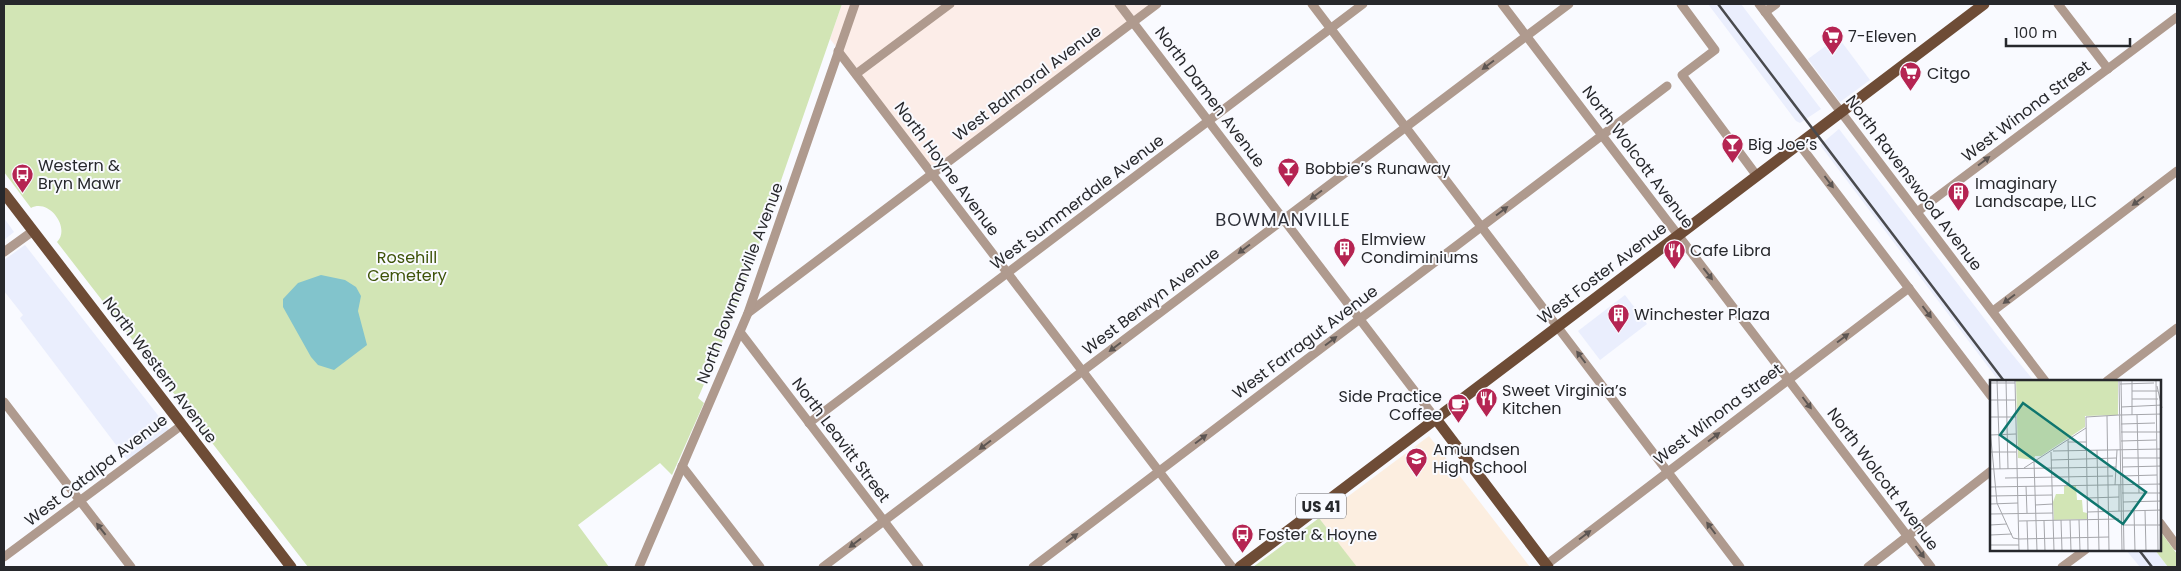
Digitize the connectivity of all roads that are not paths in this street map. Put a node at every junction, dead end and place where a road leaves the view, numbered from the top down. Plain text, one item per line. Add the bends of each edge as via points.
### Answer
1 (855, 4) edge
2 (950, 4) edge
3 (1119, 4) edge
4 (1157, 4) edge
5 (1312, 4) edge
6 (1362, 4) edge
7 (1502, 4) edge
8 (1569, 4) edge
9 (1680, 4) edge
10 (1759, 4) edge
11 (1776, 4) edge
12 (1984, 4) edge
13 (2058, 4) edge
14 (1765, 12) junction
15 (2177, 16) edge
16 (1133, 22) junction
17 (1331, 28) junction
18 (1527, 36) junction
19 (838, 51) junction
20 (2108, 69) junction
21 (856, 74) junction
22 (1667, 86) dead end
23 (1841, 112) junction
24 (1208, 121) junction
25 (1406, 127) junction
26 (1602, 135) junction
27 (1799, 144) junction
28 (2177, 171) edge
29 (932, 174) junction
30 (1757, 176) junction
31 (4, 193) edge
32 (1918, 212) junction
33 (1283, 220) junction
34 (1482, 226) junction
35 (33, 230) junction
36 (1678, 236) junction
37 (4, 252) edge
38 (1008, 273) junction
39 (1909, 288) junction
40 (1993, 311) junction
41 (748, 313) junction
42 (1359, 320) junction
43 (1558, 327) junction
44 (2177, 328) edge
45 (740, 332) junction
46 (1082, 372) junction
47 (1789, 380) junction
48 (2044, 380) edge
49 (2108, 380) edge
50 (1990, 395) edge
51 (4, 402) edge
52 (1436, 419) junction
53 (809, 423) junction
54 (182, 425) junction
55 (682, 466) junction
56 (1159, 472) junction
57 (1668, 472) junction
58 (1990, 472) edge
59 (79, 500) junction
60 (884, 522) junction
61 (2161, 524) edge
62 (1908, 536) junction
63 (2177, 546) edge
64 (2084, 551) edge
65 (4, 557) edge
66 (1547, 566) edge
67 (131, 567) edge
68 (291, 567) edge
69 (639, 567) edge
70 (760, 567) edge
71 (824, 567) edge
72 (919, 567) edge
73 (1033, 567) edge
74 (1232, 567) edge
75 (1240, 567) edge
76 (1740, 567) edge
77 (1868, 567) edge
78 (1931, 567) edge
79 (2062, 567) edge

1 - 19 street, North Bowmanville Avenue
2 - 21 street
3 - 16 street, North Damen Avenue
4 - 16 street, West Balmoral Avenue
5 - 17 street
6 - 17 street, West Summerdale Avenue
7 - 18 street, North Wolcott Avenue
8 - 18 street, West Berwyn Avenue
9 - 30 street via 1714,50 1682,75
10 - 14 street, North Ravenswood Avenue
11 - 14 street
12 - 23 main road, West Foster Avenue / US 41
13 - 20 street
14 - 23 street, North Ravenswood Avenue
15 - 20 street, West Winona Street
16 - 24 street, North Damen Avenue
16 - 29 street, West Balmoral Avenue
17 - 24 street, West Summerdale Avenue
17 - 25 street
18 -> 25 street, West Berwyn Avenue
18 - 26 street, North Wolcott Avenue
19 - 21 street, North Hoyne Avenue
19 - 41 street, North Bowmanville Avenue
32 -> 20 street, West Winona Street
21 - 29 street, North Hoyne Avenue
22 - 26 street, West Farragut Avenue
23 - 27 main road, West Foster Avenue / US 41
23 - 32 street, North Ravenswood Avenue
24 - 33 street, North Damen Avenue
24 - 38 street, West Summerdale Avenue
25 -> 33 street, West Berwyn Avenue
25 - 34 street
34 -> 26 street, West Farragut Avenue
26 - 36 street, North Wolcott Avenue
27 - 30 main road, West Foster Avenue / US 41
27 -> 39 street
28 -> 40 street
29 - 38 street, North Hoyne Avenue
29 - 41 street, West Balmoral Avenue
30 - 36 main road, West Foster Avenue / US 41
31 - 35 main road, North Western Avenue
32 - 40 street, North Ravenswood Avenue
33 - 42 street, North Damen Avenue
33 -> 46 street, West Berwyn Avenue
34 - 42 street, West Farragut Avenue
34 - 43 street
35 - 37 street
35 - 54 main road, North Western Avenue
36 - 43 main road, West Foster Avenue / US 41
36 -> 47 street, North Wolcott Avenue
38 - 46 street, North Hoyne Avenue
38 - 53 street, West Summerdale Avenue
47 -> 39 street, West Winona Street
39 -> 50 street
40 - 48 street, North Ravenswood Avenue
41 - 45 street, North Bowmanville Avenue
42 - 52 street, North Damen Avenue
56 -> 42 street, West Farragut Avenue
43 - 52 main road, West Foster Avenue / US 41
57 -> 43 street
44 - 49 street
45 - 53 street, North Leavitt Street
45 - 55 street, North Bowmanville Avenue
46 - 56 street, North Hoyne Avenue
46 -> 60 street, West Berwyn Avenue
57 -> 47 street, West Winona Street
47 -> 62 street, North Wolcott Avenue
51 - 59 street
52 - 66 main road, North Damen Avenue
52 - 75 main road, West Foster Avenue / US 41
53 - 60 street, North Leavitt Street
54 - 59 street, West Catalpa Avenue
54 - 68 main road, North Western Avenue
55 - 69 street, North Bowmanville Avenue
55 - 70 street
73 -> 56 street, West Farragut Avenue
56 - 74 street, North Hoyne Avenue
66 -> 57 street, West Winona Street
76 -> 57 street
58 - 62 street
59 - 65 street, West Catalpa Avenue
67 -> 59 street
60 -> 71 street, West Berwyn Avenue
60 - 72 street, North Leavitt Street
61 - 63 street
62 - 77 street
62 -> 78 street, North Wolcott Avenue
64 - 79 street

